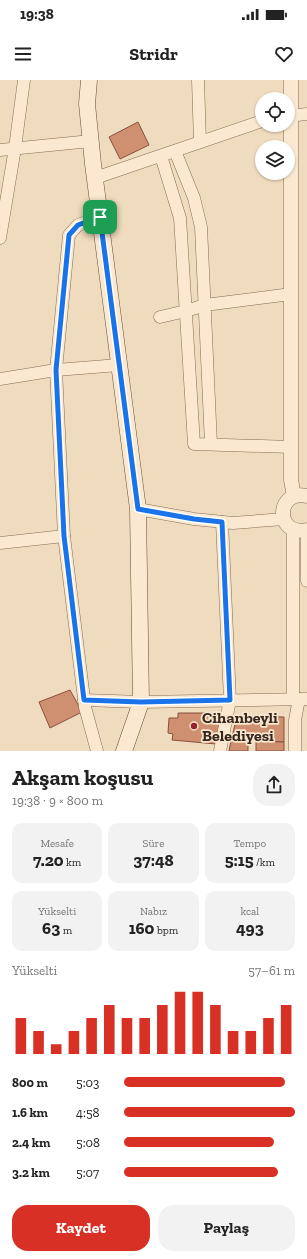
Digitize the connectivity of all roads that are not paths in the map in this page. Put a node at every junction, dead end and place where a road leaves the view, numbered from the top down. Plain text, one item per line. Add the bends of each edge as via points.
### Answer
1 (24, 80) edge
2 (89, 80) edge
3 (198, 80) edge
4 (292, 80) edge
5 (291, 92) edge
6 (307, 114) edge
7 (295, 115) edge
8 (255, 123) edge
9 (290, 132) edge
10 (91, 141) junction
11 (200, 142) junction
12 (15, 148) junction
13 (0, 150) edge
14 (175, 151) junction
15 (161, 156) junction
16 (95, 178) junction
17 (100, 217) junction
18 (0, 238) edge
19 (292, 294) junction
20 (205, 305) junction
21 (186, 311) junction
22 (160, 316) dead end
23 (119, 365) junction
24 (56, 370) junction
25 (0, 379) edge
26 (211, 444) junction
27 (291, 447) junction
28 (300, 496) edge
29 (138, 509) junction
30 (222, 522) junction
31 (298, 527) edge
32 (64, 536) junction
33 (0, 543) edge
34 (307, 581) edge
35 (300, 699) edge
36 (84, 700) junction
37 (230, 700) junction
38 (141, 702) junction
39 (97, 751) edge
40 (124, 751) edge
41 (220, 751) edge
42 (295, 751) edge

1 - 12 street
2 - 10 main road via 87,104
3 - 11 street
4 - 5 street
6 - 7 street
8 - 11 street
9 - 19 street
10 - 12 street
10 - 16 main road
11 - 14 street
12 - 13 street
12 - 18 street
14 - 15 street
14 - 20 street via 194,198 201,227
15 - 16 street
15 - 21 street via 180,218
16 - 17 main road
17 - 23 main road
17 - 24 street via 78,225 69,235
19 - 20 street
19 - 27 street
20 - 21 street
20 - 26 street
21 - 22 street
21 - 26 street via 194,444
23 - 24 street
23 - 29 main road
24 - 25 street
24 - 32 street
26 - 27 street
27 - 28 street via 291,480
28 - 31 street via 288,500 282,512
29 - 30 street
29 - 38 main road
30 - 31 street
30 - 37 street
31 - 34 street
31 - 35 street
32 - 33 street
32 - 36 street
35 - 37 street
35 - 42 street via 295,720
36 - 38 street
36 - 39 street
37 - 38 street
37 - 41 street
38 - 40 main road

